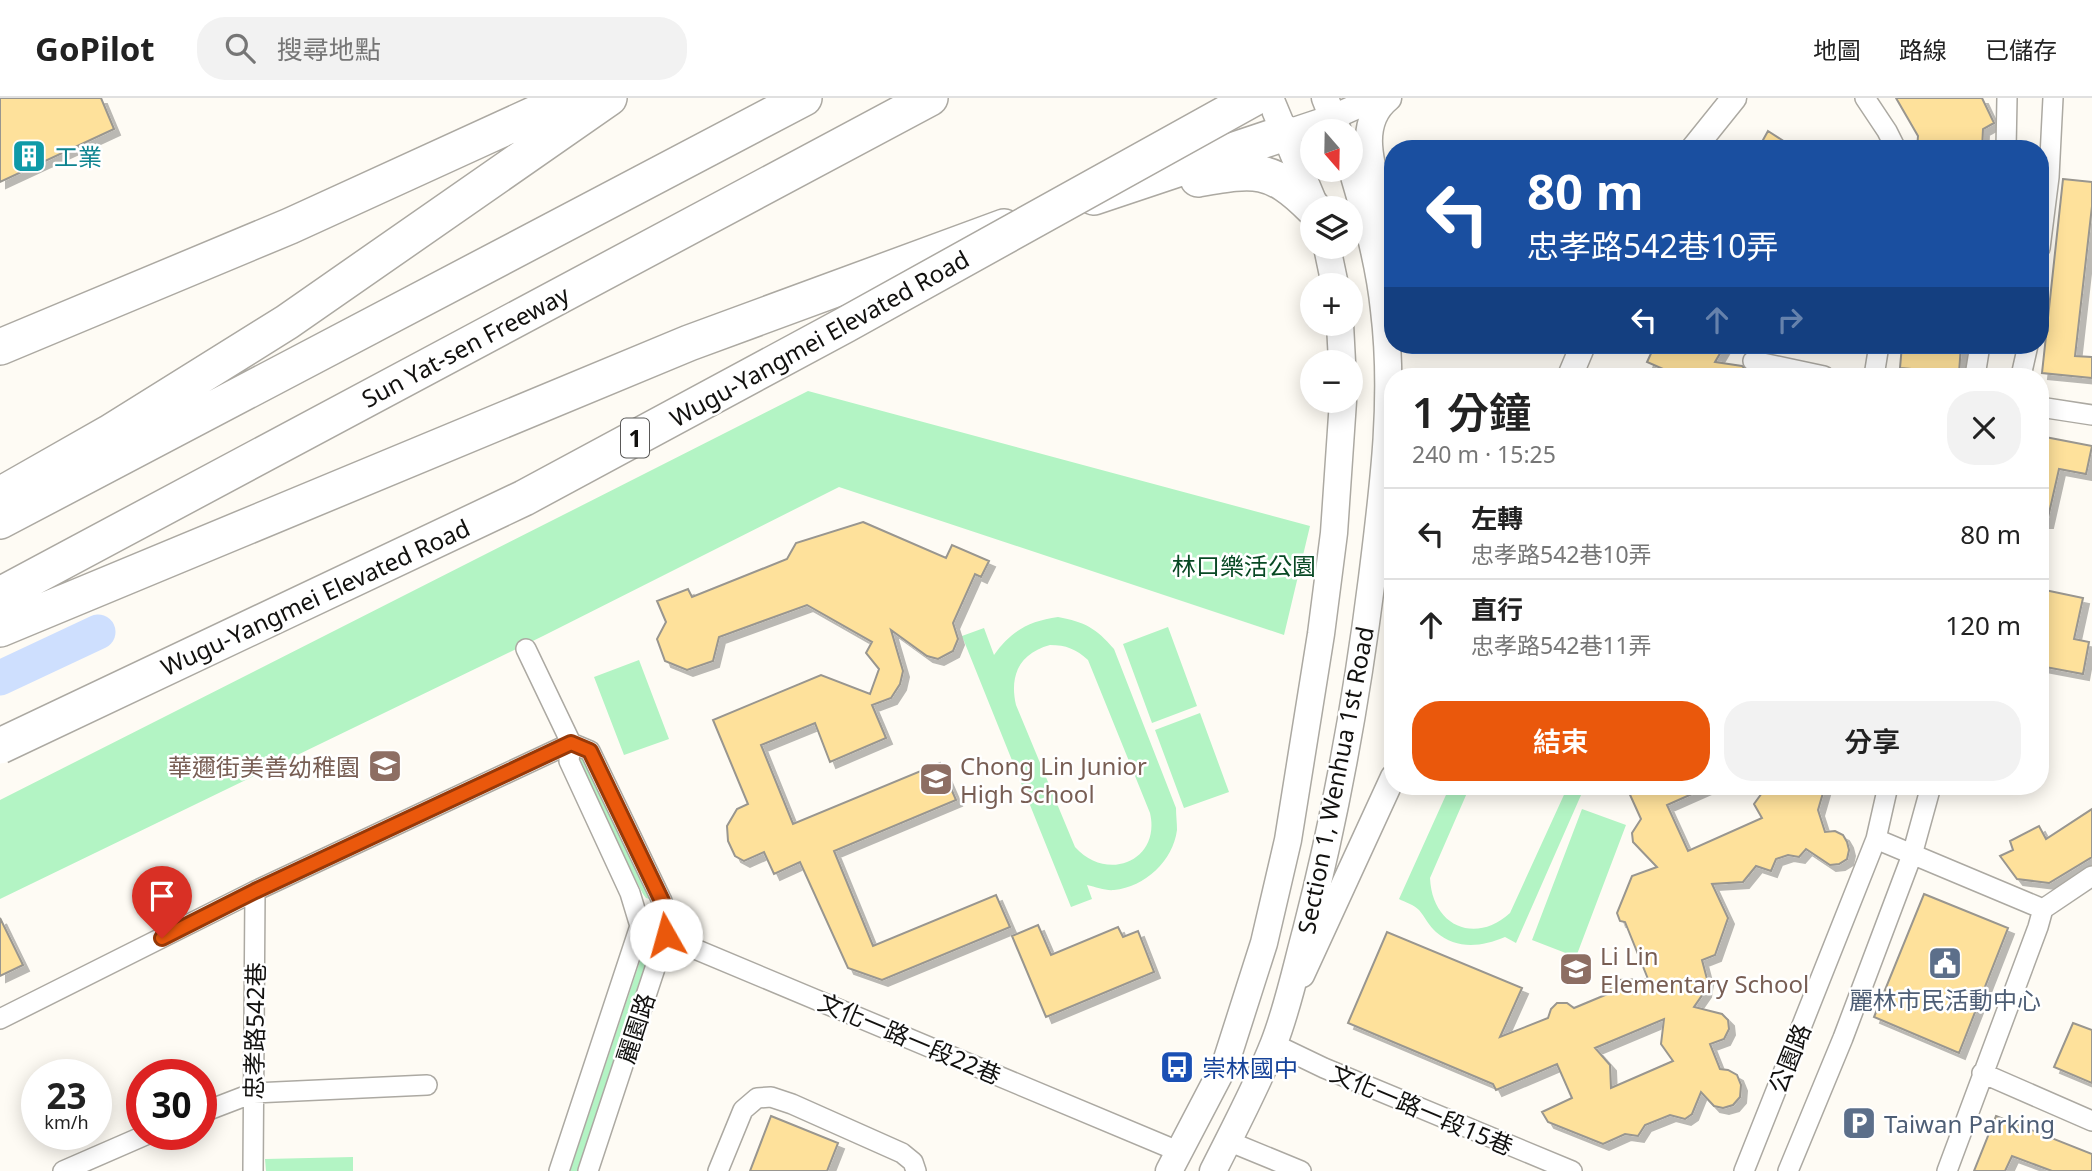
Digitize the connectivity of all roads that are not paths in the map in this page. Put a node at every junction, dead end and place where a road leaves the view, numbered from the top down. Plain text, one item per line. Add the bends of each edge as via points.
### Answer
1 (570, 98) edge
2 (609, 98) edge
3 (804, 98) edge
4 (930, 98) edge
5 (1376, 98) edge
6 (1388, 98) edge
7 (1734, 98) edge
8 (1865, 98) edge
9 (2007, 98) edge
10 (2053, 98) edge
11 (1272, 111) edge
12 (1332, 115) edge
13 (1700, 140) edge
14 (1892, 140) edge
15 (2006, 140) edge
16 (2049, 177) edge
17 (1356, 182) edge
18 (1302, 196) edge
19 (1310, 196) edge
20 (1384, 215) edge
21 (958, 242) junction
22 (1384, 309) edge
23 (0, 347) edge
24 (1753, 361) dead end
25 (1786, 368) edge
26 (2049, 408) edge
27 (1342, 413) edge
28 (2092, 415) edge
29 (1384, 473) edge
30 (0, 495) edge
31 (0, 521) edge
32 (0, 595) edge
33 (0, 629) edge
34 (526, 649) dead end
35 (571, 743) junction
36 (0, 746) edge
37 (1385, 795) edge
38 (1886, 795) edge
39 (1929, 795) edge
40 (1876, 839) junction
41 (1912, 855) junction
42 (2092, 876) edge
43 (255, 891) junction
44 (2043, 909) junction
45 (640, 926) junction
46 (666, 935) junction
47 (1283, 1017) junction
48 (0, 1019) edge
49 (1274, 1044) junction
50 (1982, 1073) junction
51 (427, 1085) dead end
52 (253, 1093) junction
53 (217, 1107) edge
54 (2092, 1121) edge
55 (1228, 1141) junction
56 (126, 1144) edge
57 (1175, 1162) edge
58 (1790, 1170) edge
59 (63, 1171) edge
60 (253, 1171) edge
61 (559, 1171) edge
62 (588, 1171) edge
63 (718, 1171) edge
64 (916, 1171) edge
65 (1213, 1171) edge
66 (1301, 1171) edge
67 (1572, 1171) edge
68 (1744, 1171) edge
69 (1947, 1171) edge

1 - 23 highway via 290,226
2 - 30 highway via 287,322
3 - 31 highway
4 - 32 highway, Sun Yat-sen Freeway
5 - 12 street
6 - 20 main road via 1377,107 1368,134
7 - 13 street
8 - 14 street
9 - 15 street
10 - 16 street
11 - 12 street
11 - 19 main road
11 - 21 highway
11 - 36 highway, Wugu-Yangmei Elevated Road / 1, bridge via 845,325 524,498
17 - 22 main road, Section 1, Wenhua 1st Road
18 - 21 highway via 1269,174 1241,172 1189,180 1009,234
21 - 33 highway via 689,343
24 - 25 street
26 - 28 street
27 - 57 main road, Section 1, Wenhua 1st Road via 1334,533 1288,840 1264,943 1226,1062
29 - 47 main road, Section 1, Wenhua 1st Road via 1367,621 1343,764 1322,870
34 - 35 street, 麗園路
35 - 43 street
35 - 45 street, 麗園路 via 569,761 630,893
35 - 46 street, 麗園路 via 590,751 662,901
37 - 47 street
38 - 40 street, 公園路
39 - 41 street, 公園路
40 - 41 street
40 - 68 street, 公園路
41 - 44 street
41 - 58 street, 公園路
42 - 44 street
43 - 48 street
43 - 52 street, 忠孝路542巷
44 - 50 street
45 - 46 street, 文化一路一段22巷
45 - 61 street, 麗園路
46 - 57 street, 文化一路一段22巷
46 - 62 street, 麗園路
47 - 49 main road, Section 1, Wenhua 1st Road
49 - 55 main road, Section 1, Wenhua 1st Road
49 - 67 street, 文化一路一段15巷
50 - 54 street
50 - 69 street
51 - 52 street
52 - 53 street
52 - 60 street, 忠孝路542巷
55 - 65 main road, Section 1, Wenhua 1st Road
55 - 66 street
56 - 59 street
63 - 64 street via 743,1110 757,1098 771,1097 902,1153

